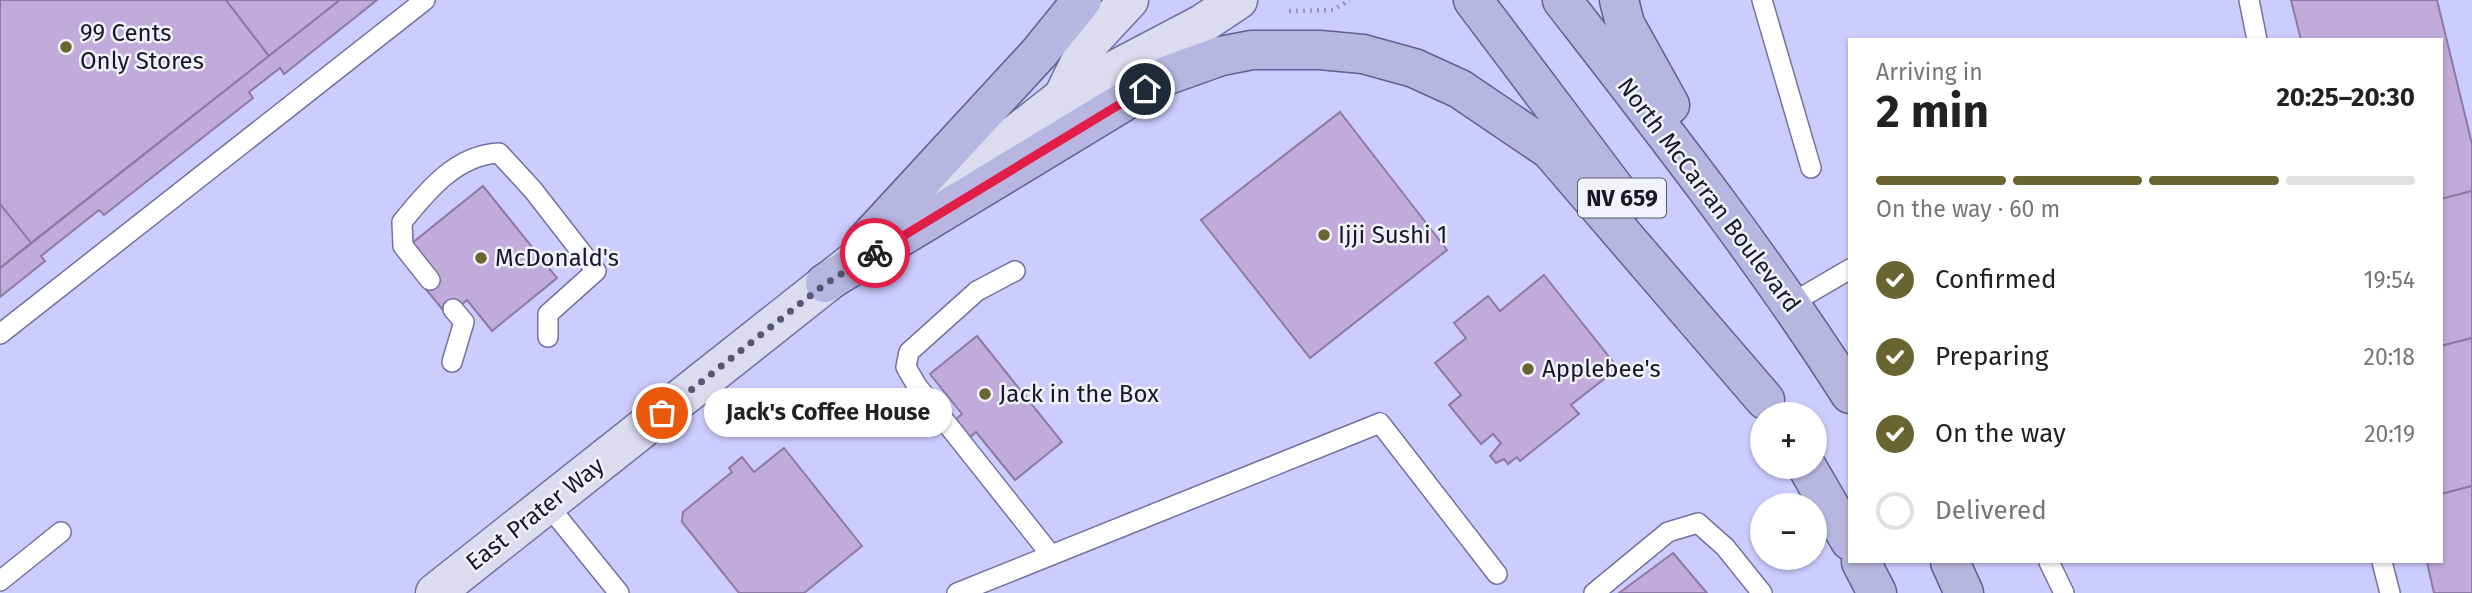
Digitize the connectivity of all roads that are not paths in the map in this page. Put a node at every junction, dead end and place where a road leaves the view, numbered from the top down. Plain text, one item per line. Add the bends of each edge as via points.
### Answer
1 (425, 0) edge
2 (1082, 0) edge
3 (1129, 0) edge
4 (1238, 0) edge
5 (1473, 0) edge
6 (1562, 0) edge
7 (1619, 0) edge
8 (1762, 0) edge
9 (2249, 0) edge
10 (2258, 38) edge
11 (1063, 97) junction
12 (1811, 168) dead end
13 (1848, 270) edge
14 (1015, 271) dead end
15 (430, 280) dead end
16 (825, 284) junction
17 (1792, 303) junction
18 (453, 309) dead end
19 (0, 334) edge
20 (548, 337) dead end
21 (452, 362) dead end
22 (1848, 391) edge
23 (1766, 402) edge
24 (1766, 402) edge
25 (1814, 479) edge
26 (548, 504) junction
27 (61, 532) dead end
28 (1848, 538) edge
29 (1051, 555) junction
30 (1862, 563) edge
31 (1950, 563) edge
32 (2049, 563) edge
33 (2382, 563) edge
34 (1497, 574) dead end
35 (0, 581) edge
36 (435, 593) edge
37 (619, 593) edge
38 (957, 593) edge
39 (1594, 593) edge
40 (1762, 593) edge
41 (1877, 593) edge
42 (1964, 593) edge
43 (2064, 593) edge
44 (2390, 593) edge

1 - 19 lane
2 - 16 main road via 909,197
3 - 11 main road, East Prater Way via 1089,43
4 - 11 main road, East Prater Way via 1202,24
5 - 24 main road, NV 659 via 1590,153
6 - 17 main road, North McCarran Boulevard / NV 659
7 - 17 main road via 1625,24 1648,70
8 - 12 lane
9 - 10 lane
11 - 16 main road, East Prater Way
13 - 17 lane
14 - 29 lane via 967,300 909,352 906,367
15 - 20 lane via 403,246 402,222 432,185 478,154 499,153 596,271 548,314
16 - 23 main road via 1168,75 1252,50 1363,54 1414,68 1460,89 1550,150
16 - 26 main road, East Prater Way
17 - 22 main road, North McCarran Boulevard / NV 659
18 - 21 lane via 464,322
25 - 28 main road
26 - 36 main road, East Prater Way
26 - 37 lane
27 - 35 lane
29 - 34 lane via 1380,422
29 - 38 lane
30 - 41 main road
31 - 42 main road
32 - 43 lane
33 - 44 lane
39 - 40 lane via 1668,532 1698,523 1725,547

